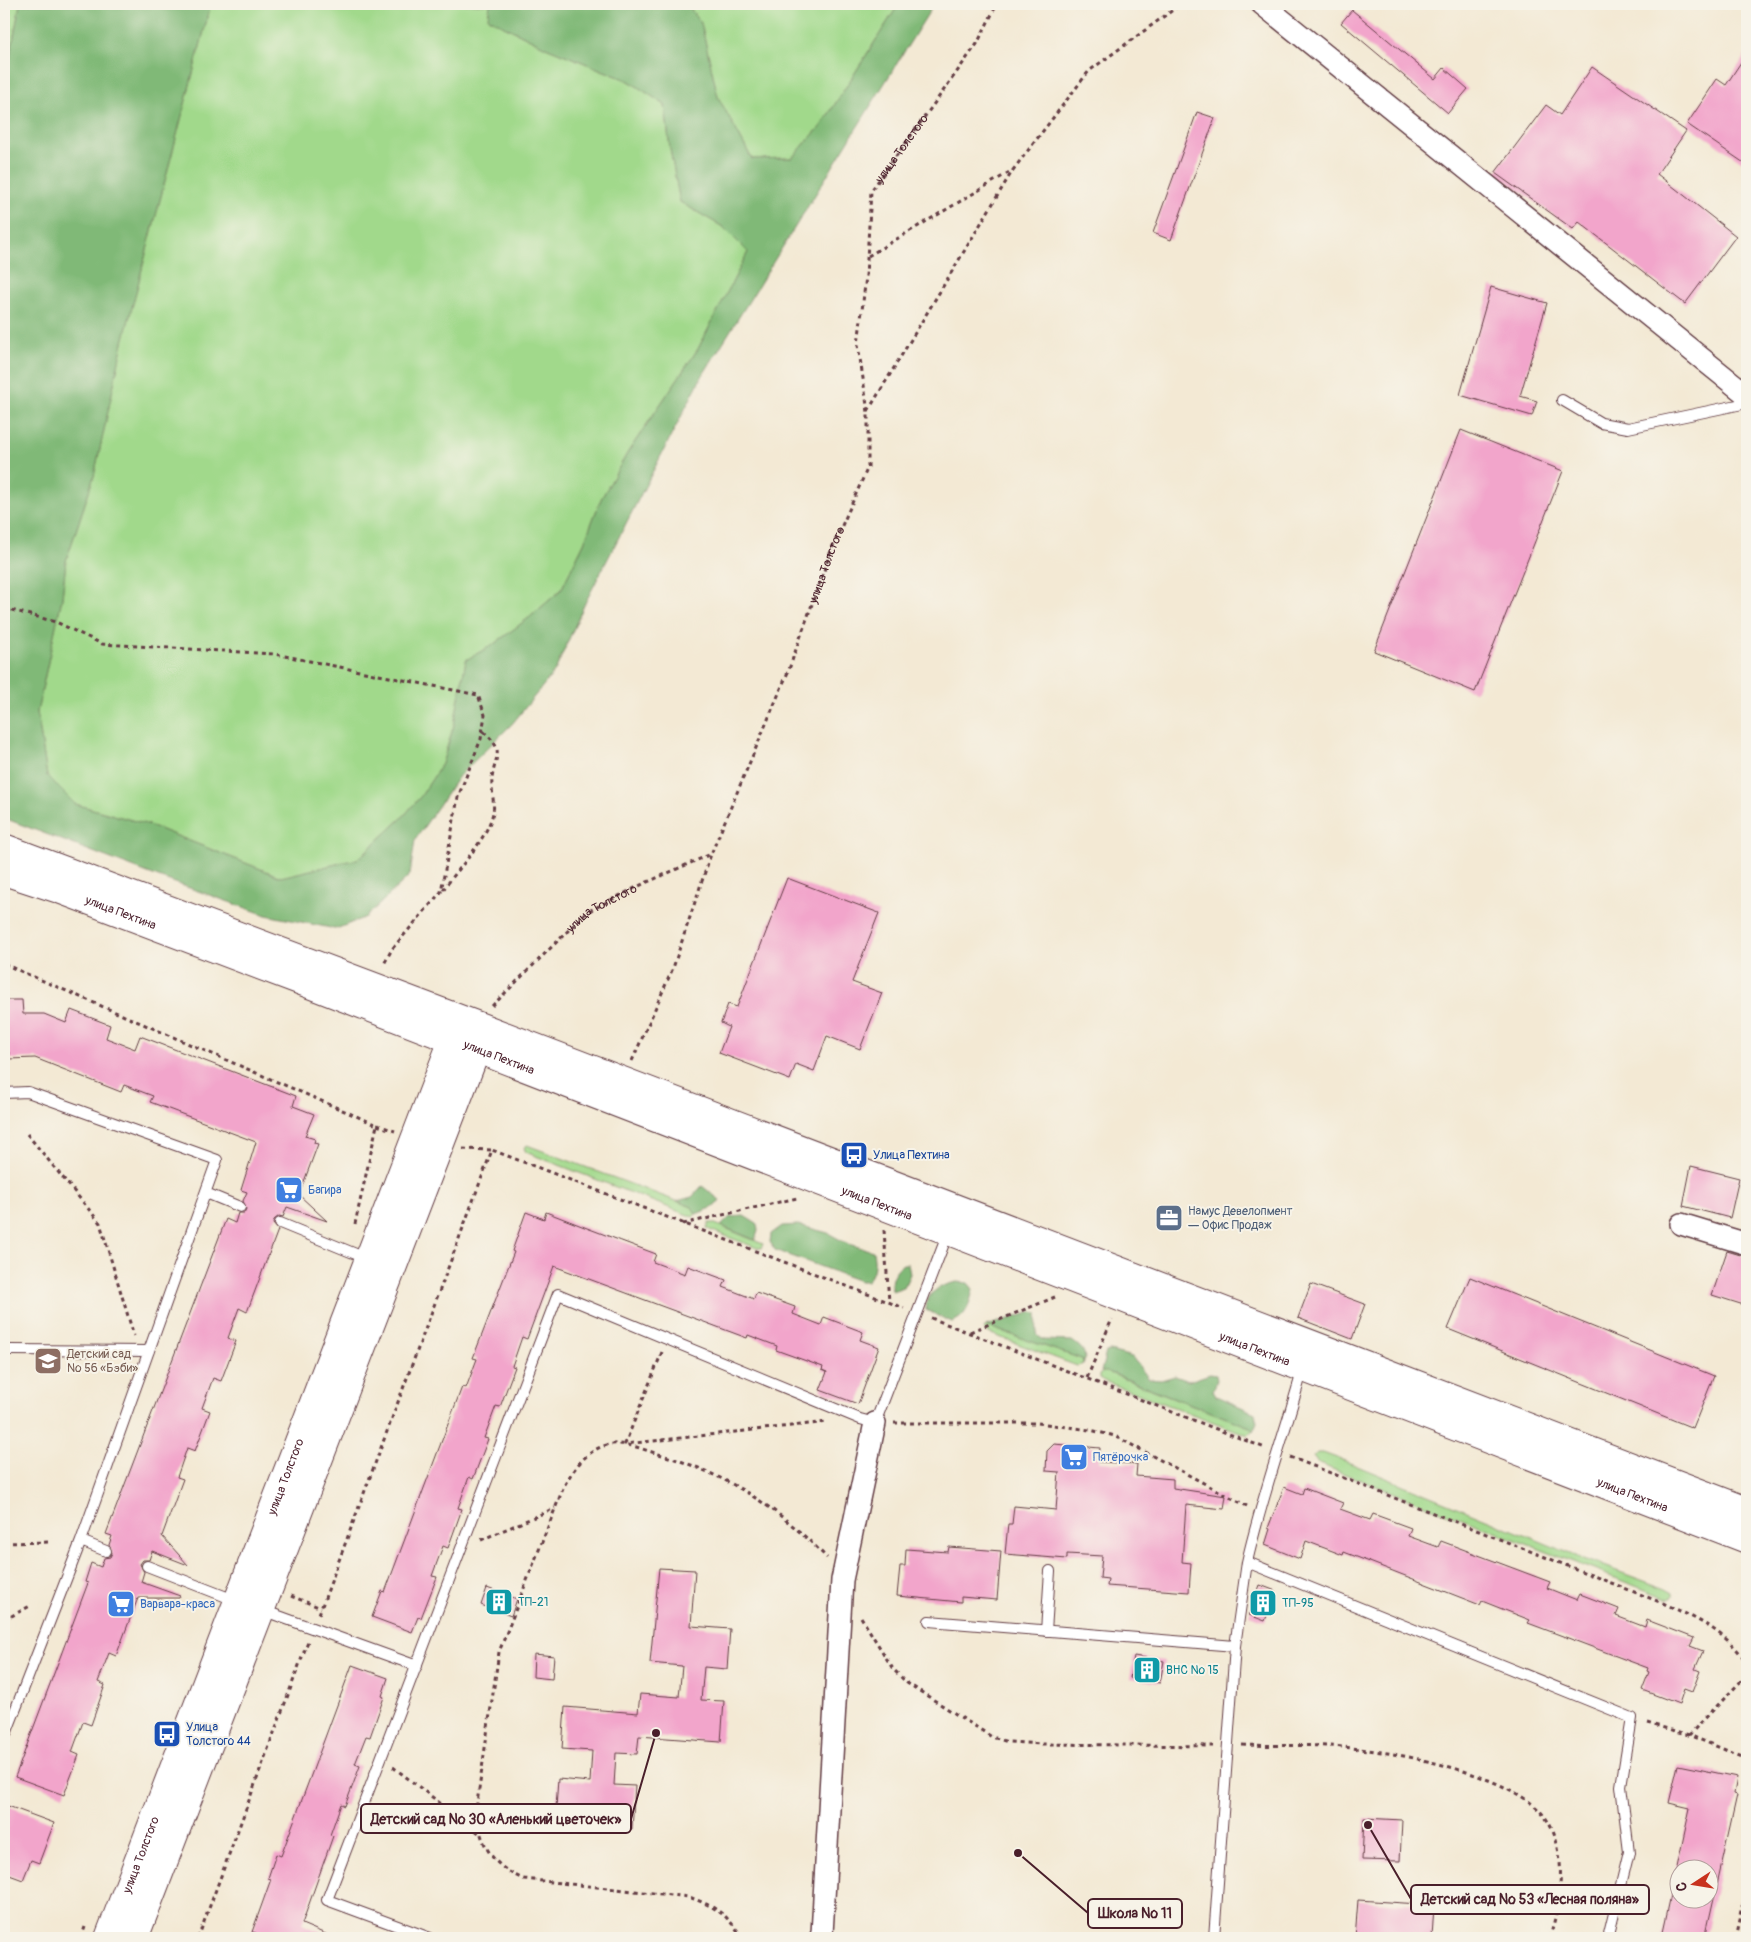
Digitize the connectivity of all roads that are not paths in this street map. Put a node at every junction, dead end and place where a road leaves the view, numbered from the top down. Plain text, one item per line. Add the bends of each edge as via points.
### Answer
1 (1262, 4) edge
2 (1747, 395) edge
3 (1562, 400) dead end
4 (1747, 403) edge
5 (4, 848) edge
6 (4, 871) edge
7 (467, 1038) junction
8 (4, 1093) edge
9 (206, 1193) junction
10 (240, 1207) dead end
11 (954, 1219) junction
12 (280, 1223) dead end
13 (1681, 1224) dead end
14 (1747, 1244) edge
15 (374, 1262) junction
16 (9, 1350) dead end
17 (149, 1351) junction
18 (1308, 1356) junction
19 (871, 1419) junction
20 (1747, 1511) edge
21 (1747, 1539) edge
22 (81, 1541) junction
23 (106, 1551) dead end
24 (1246, 1562) junction
25 (147, 1566) dead end
26 (1050, 1571) dead end
27 (249, 1605) junction
28 (929, 1621) dead end
29 (1046, 1631) junction
30 (1235, 1646) junction
31 (416, 1666) junction
32 (4, 1739) edge
33 (109, 1938) edge
34 (134, 1938) edge
35 (430, 1938) edge
36 (820, 1938) edge
37 (1214, 1938) edge
38 (1608, 1938) edge

1 - 2 street
3 - 4 lane via 1601,423 1628,428
5 - 7 street, улица Пехтина via 373,987
6 - 7 street, улица Пехтина via 59,888
7 - 11 street, улица Пехтина
7 - 11 street, улица Пехтина via 623,1082
7 - 15 street, улица Толстого
8 - 9 lane via 28,1092 217,1160
9 - 10 lane
9 - 17 lane
11 - 18 street, улица Пехтина
11 - 19 lane
12 - 15 lane
13 - 14 street
15 - 27 street, улица Толстого
16 - 17 lane
17 - 22 lane
18 - 20 street, улица Пехтина
18 - 21 street, улица Пехтина
18 - 24 lane via 1258,1512
19 - 31 lane via 558,1294
19 - 36 street via 842,1580
22 - 23 lane
22 - 32 lane
24 - 30 lane
24 - 38 lane via 1632,1718 1621,1786 1629,1852
25 - 27 lane
26 - 29 lane
27 - 31 lane
27 - 33 street, улица Толстого
27 - 34 street, улица Толстого
28 - 29 lane
29 - 30 lane
30 - 37 lane
31 - 35 lane via 327,1900

